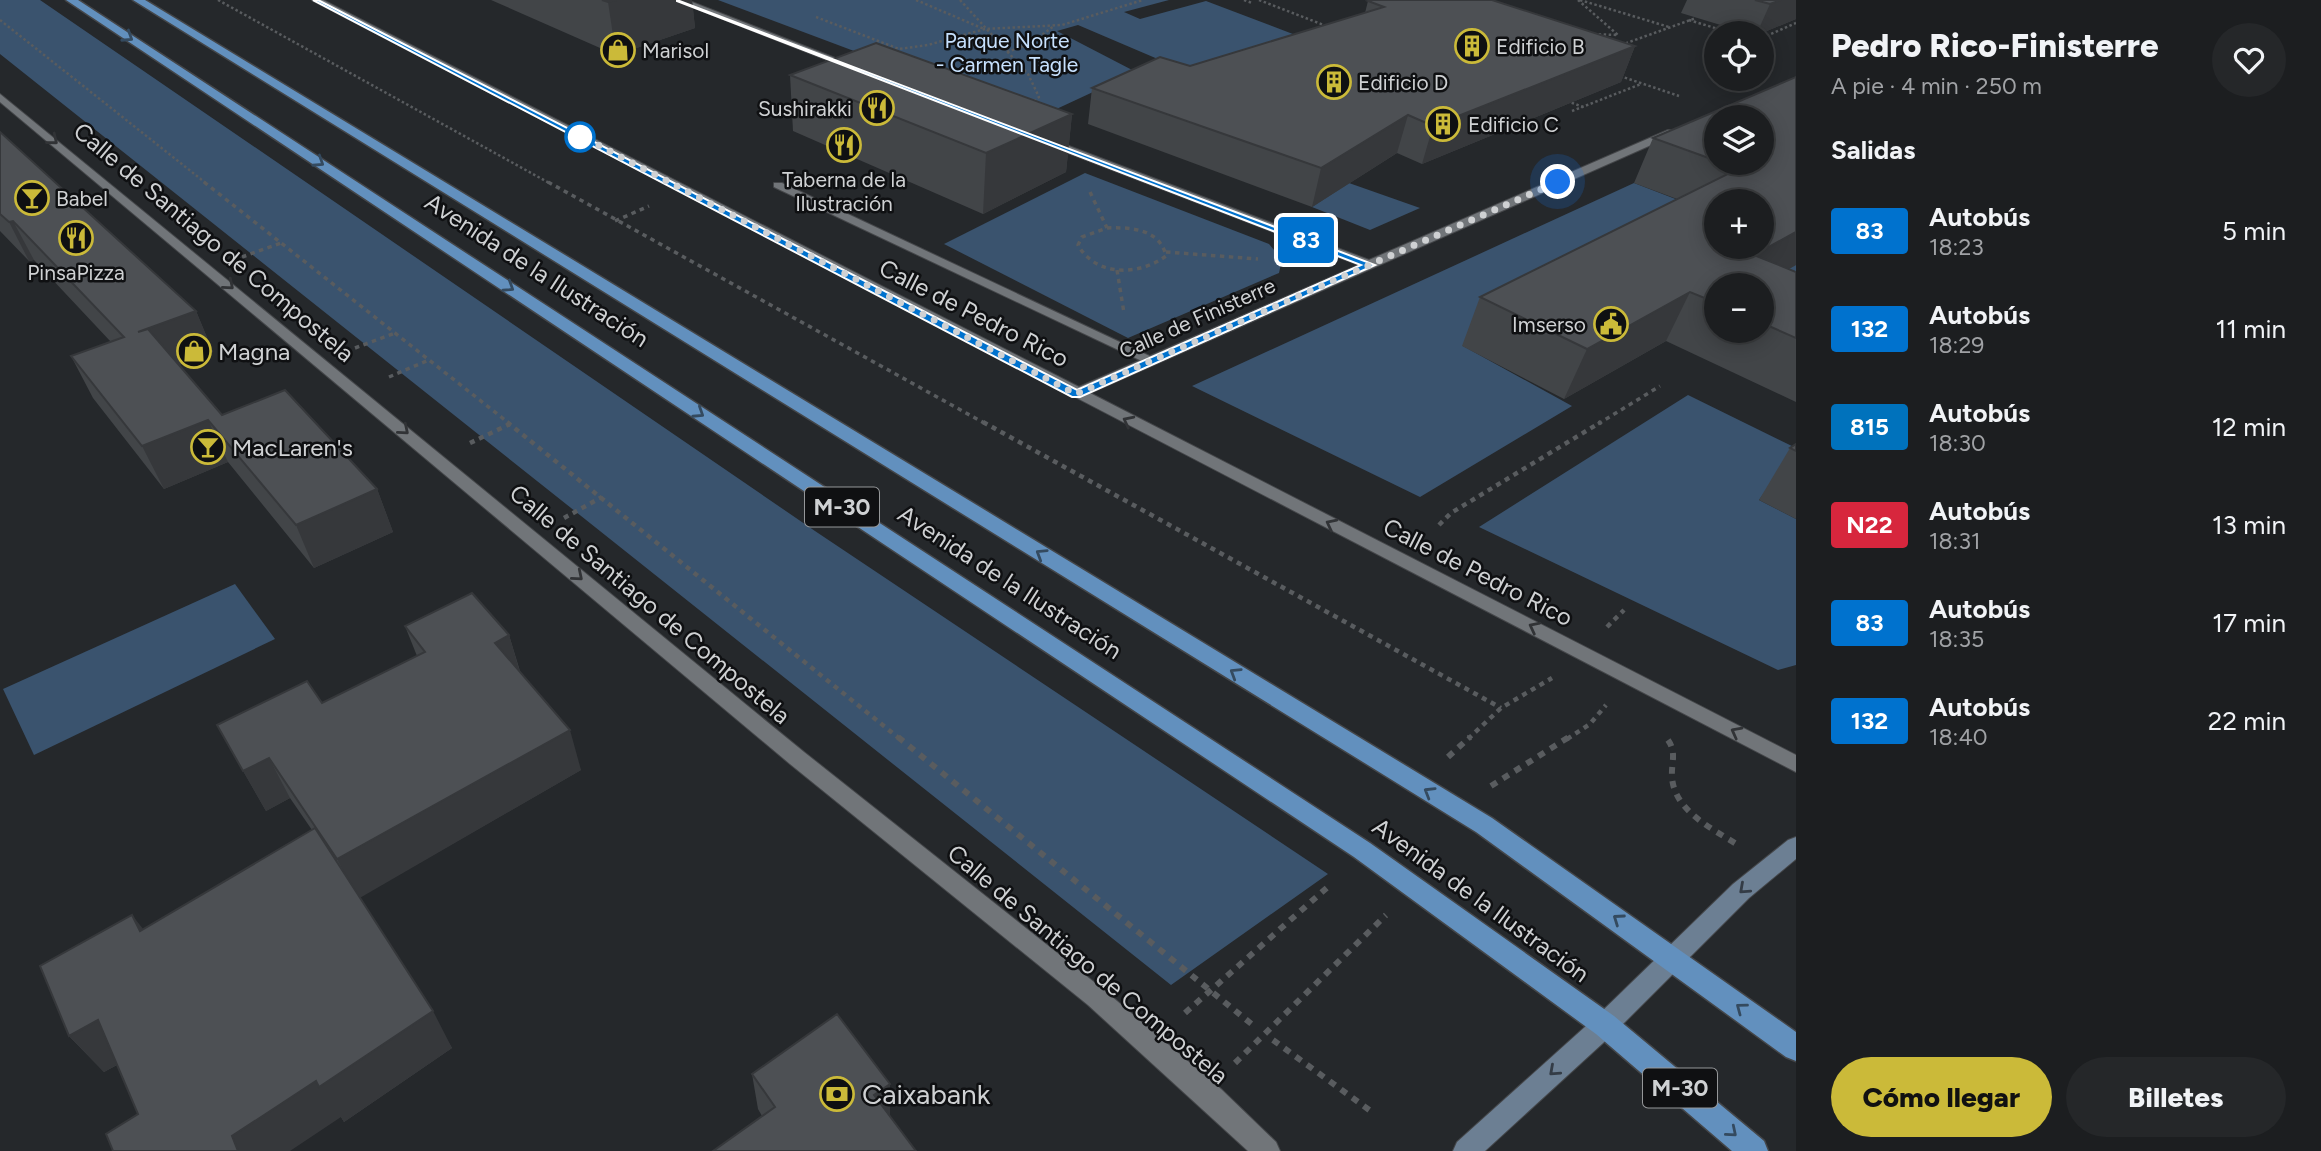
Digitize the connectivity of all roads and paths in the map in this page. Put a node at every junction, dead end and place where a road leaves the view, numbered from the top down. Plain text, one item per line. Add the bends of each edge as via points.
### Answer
1 (71, 0) edge
2 (138, 0) edge
3 (218, 0) edge
4 (316, 0) edge
5 (680, 0) edge
6 (916, 0) edge
7 (960, 0) edge
8 (1143, 0) edge
9 (1244, 0) edge
10 (1259, 0) edge
11 (1579, 0) edge
12 (1252, 3) dead end
13 (816, 17) dead end
14 (1696, 18) dead end
15 (0, 20) edge
16 (1688, 20) junction
17 (1796, 23) edge
18 (1704, 25) edge
19 (1054, 26) junction
20 (1670, 27) junction
21 (1334, 28) edge
22 (985, 29) junction
23 (1774, 33) edge
24 (1591, 34) edge
25 (1618, 35) junction
26 (1633, 40) junction
27 (1610, 48) edge
28 (899, 49) junction
29 (1007, 52) junction
30 (909, 58) edge
31 (867, 72) edge
32 (1619, 76) edge
33 (1642, 84) junction
34 (1679, 96) dead end
35 (0, 97) edge
36 (1558, 97) edge
37 (1583, 107) junction
38 (1025, 110) edge
39 (1572, 111) edge
40 (1688, 125) edge
41 (1035, 137) edge
42 (1084, 181) dead end
43 (778, 185) dead end
44 (651, 205) dead end
45 (614, 221) junction
46 (1107, 228) junction
47 (281, 243) junction
48 (1166, 252) junction
49 (238, 258) dead end
50 (1260, 259) dead end
51 (1370, 265) junction
52 (1117, 270) junction
53 (1125, 321) dead end
54 (395, 333) junction
55 (351, 350) dead end
56 (429, 360) junction
57 (1152, 360) junction
58 (388, 378) dead end
59 (1660, 386) dead end
60 (1076, 394) junction
61 (510, 424) junction
62 (469, 443) dead end
63 (602, 497) junction
64 (564, 518) dead end
65 (1439, 525) dead end
66 (1556, 675) dead end
67 (1607, 703) dead end
68 (1501, 708) junction
69 (1442, 762) dead end
70 (1796, 764) edge
71 (1678, 800) dead end
72 (1467, 815) junction
73 (1697, 816) dead end
74 (1796, 846) edge
75 (1330, 885) dead end
76 (1412, 885) junction
77 (1674, 958) junction
78 (1210, 992) junction
79 (1185, 1013) dead end
80 (1605, 1025) junction
81 (1254, 1026) dead end
82 (1273, 1040) dead end
83 (1796, 1048) edge
84 (1231, 1068) dead end
85 (1372, 1112) dead end
86 (1267, 1151) edge
87 (1466, 1151) edge
88 (1754, 1151) edge

1 -> 76 highway, Avenida de la Ilustración / M-30
72 -> 2 highway, Avenida de la Ilustración / M-30
3 - 45 path
4 - 60 street, Calle de Pedro Rico
5 - 31 street
6 - 22 path
7 - 22 path
8 - 19 path
9 - 12 path
10 - 21 path
11 - 20 path
11 - 25 path
13 - 28 path
14 - 16 path
15 - 47 path
16 - 18 path
16 - 20 path
17 - 23 path
19 - 22 path
19 - 29 path via 1036,40
20 - 26 path
22 - 28 path
22 - 29 path
24 - 25 path
25 - 26 path
26 - 27 path
28 - 30 path
29 - 38 path via 1028,74 1039,97
32 - 33 path
33 - 34 path
33 - 37 path
35 -> 86 street, Calle de Santiago de Compostela via 802,762 1117,1015 1210,1094
36 - 37 path
37 - 39 path
40 - 51 street, Calle de Finisterre
41 - 51 street
42 - 46 path
43 - 57 street
44 - 45 path
45 - 68 path
46 - 48 path via 1150,234 1161,241
46 - 52 path via 1083,237 1078,245 1091,262
47 - 49 path
47 - 54 path
48 - 50 path
48 - 52 path via 1159,264
51 - 57 street, Calle de Finisterre
52 - 53 path
54 - 55 path
54 - 56 path
56 - 58 path
56 - 61 path
57 - 60 street, Calle de Finisterre
59 - 65 path via 1451,513
70 -> 60 street, Calle de Pedro Rico
61 - 62 path
61 - 63 path
63 - 64 path
63 - 78 path
66 - 68 path
67 - 72 path via 1590,724 1492,785
68 - 69 path
71 - 73 path
77 -> 72 highway, Avenida de la Ilustración / M-30
74 -> 77 main road via 1741,891
75 - 78 path
76 - 80 highway, Avenida de la Ilustración / M-30
76 - 84 path
77 - 80 main road
83 -> 77 highway, Avenida de la Ilustración / M-30
78 - 79 path
78 - 81 path
80 -> 87 main road
80 -> 88 highway, Avenida de la Ilustración / M-30
82 - 85 path

